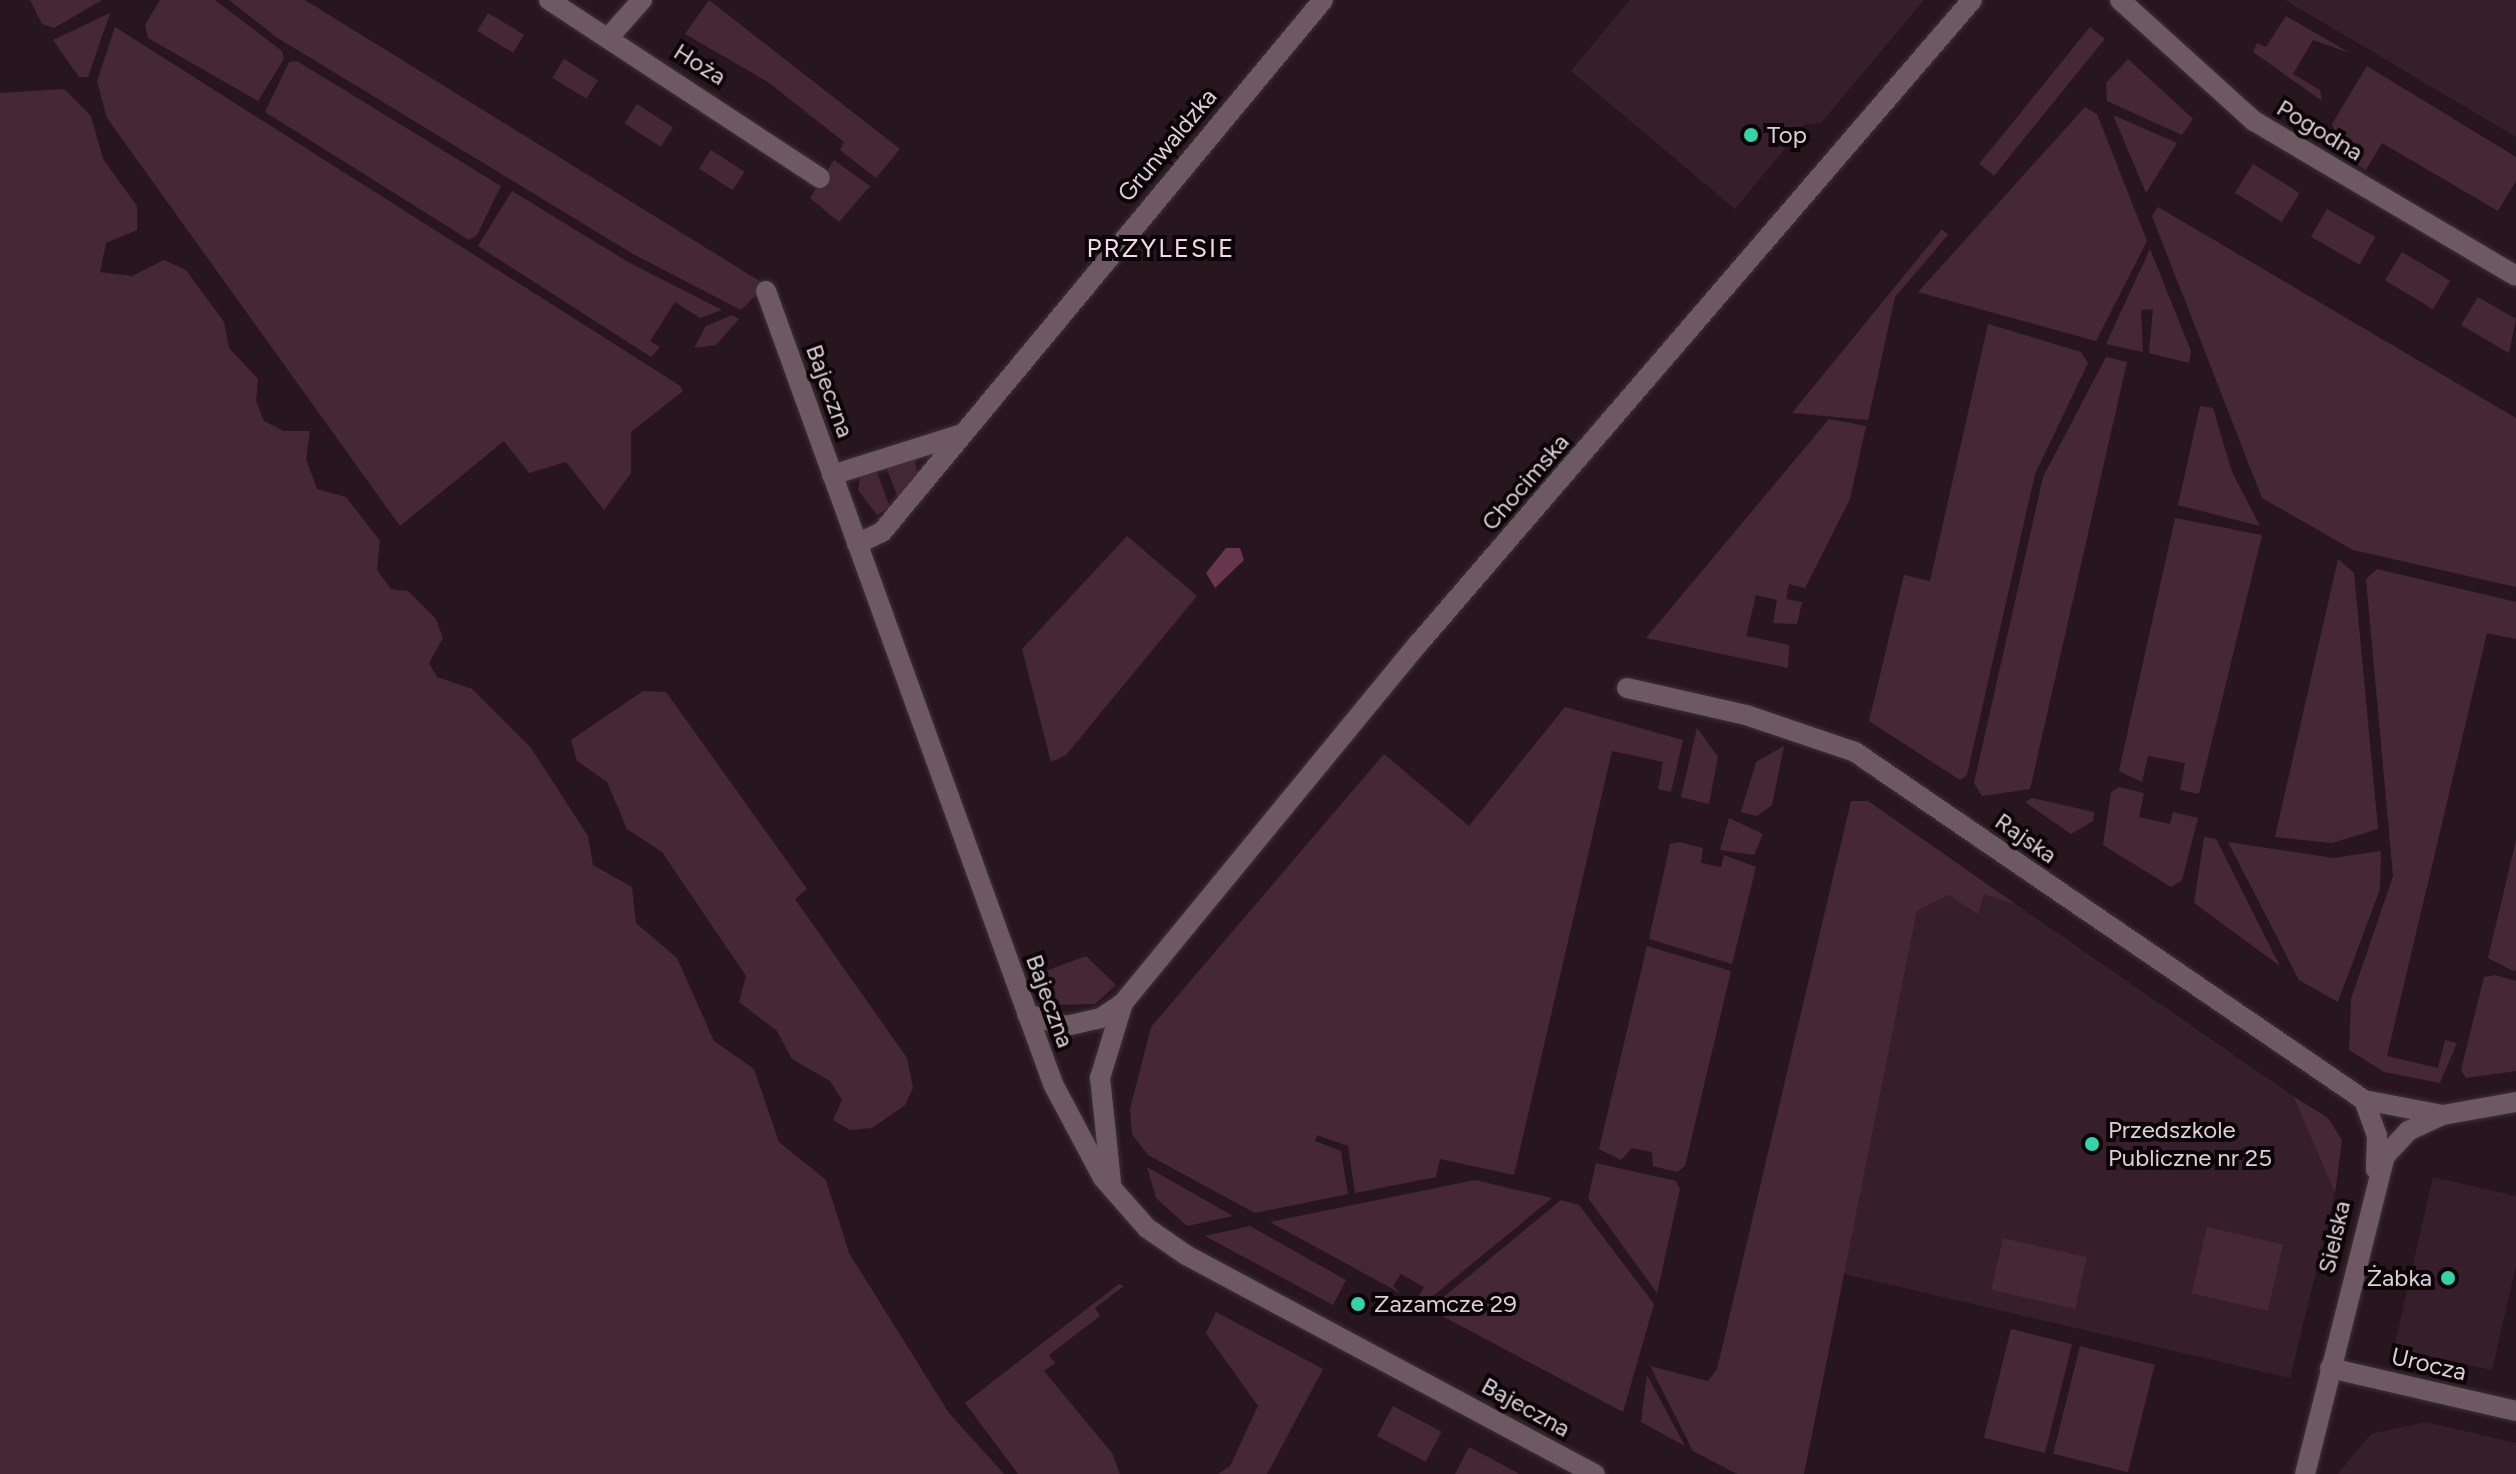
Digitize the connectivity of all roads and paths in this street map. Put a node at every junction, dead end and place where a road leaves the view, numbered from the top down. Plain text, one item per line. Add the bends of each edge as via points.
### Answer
1 (549, 0) edge
2 (642, 0) edge
3 (1323, 0) edge
4 (1972, 0) edge
5 (2120, 0) edge
6 (609, 37) junction
7 (820, 178) dead end
8 (2516, 276) edge
9 (766, 291) dead end
10 (959, 435) junction
11 (832, 475) junction
12 (857, 544) junction
13 (1627, 688) dead end
14 (1123, 1003) junction
15 (1027, 1014) junction
16 (2364, 1100) junction
17 (2516, 1102) edge
18 (2443, 1115) junction
19 (2374, 1181) junction
20 (1115, 1194) junction
21 (2330, 1368) junction
22 (2516, 1411) edge
23 (1595, 1474) edge
24 (2305, 1474) edge

1 - 6 street, Hoża
2 - 6 street
3 - 10 street, Grunwaldzka
4 - 14 street, Chocimska via 1419,643
5 - 8 street, Pogodna via 2254,121
6 - 7 street, Hoża
9 - 11 street, Bajeczna
10 - 11 street
10 - 12 street, Grunwaldzka via 882,532
11 - 12 street, Bajeczna
12 - 15 street, Bajeczna
13 - 16 street, Rajska via 1746,715 1855,752
14 - 15 street, Chocimska via 1101,1018 1066,1026
14 - 20 street, Chocimska via 1100,1078
15 - 20 street, Bajeczna via 1070,1122
16 - 18 street, Rajska
16 - 19 street via 2377,1136
17 - 18 street, Sielska
18 - 19 street, Sielska via 2395,1141
19 - 21 street, Sielska
20 - 23 street, Bajeczna via 1186,1255
21 - 22 street, Urocza
21 - 24 street, Sielska

